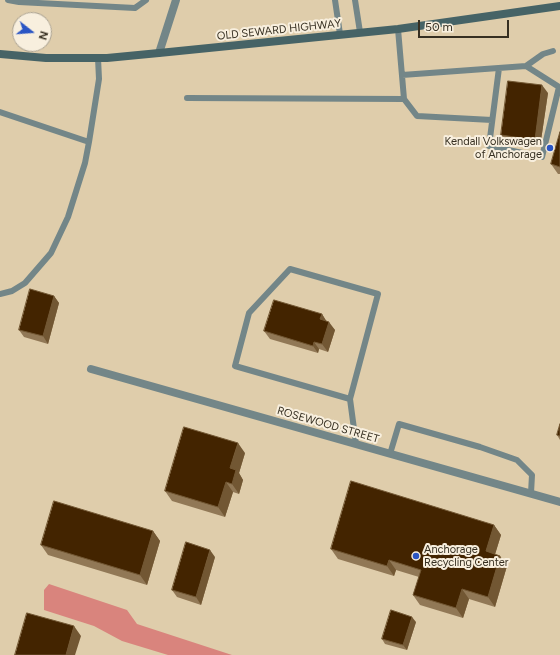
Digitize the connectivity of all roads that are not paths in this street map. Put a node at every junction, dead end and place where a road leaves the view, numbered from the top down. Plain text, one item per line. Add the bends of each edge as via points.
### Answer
1 (8, 0) edge
2 (146, 0) edge
3 (176, 0) edge
4 (335, 0) edge
5 (355, 0) edge
6 (548, 4) edge
7 (560, 6) edge
8 (398, 29) junction
9 (360, 32) junction
10 (340, 34) junction
11 (553, 51) dead end
12 (159, 53) junction
13 (0, 54) edge
14 (98, 58) junction
15 (526, 66) junction
16 (499, 68) junction
17 (402, 75) junction
18 (187, 98) dead end
19 (404, 99) junction
20 (0, 112) edge
21 (492, 120) junction
22 (89, 142) junction
23 (0, 294) edge
24 (91, 369) dead end
25 (350, 399) junction
26 (356, 444) junction
27 (390, 454) junction
28 (531, 493) junction
29 (560, 502) edge

1 - 2 lane via 135,8
3 - 12 street
4 - 10 lane
5 - 9 lane
6 - 7 main road, OLD SEWARD HIGHWAY
6 - 8 main road, OLD SEWARD HIGHWAY
8 - 9 main road, OLD SEWARD HIGHWAY
8 - 17 lane
9 - 10 main road, OLD SEWARD HIGHWAY
10 - 12 main road, OLD SEWARD HIGHWAY
11 - 15 lane via 543,54
12 - 14 main road, OLD SEWARD HIGHWAY
13 - 14 main road, OLD SEWARD HIGHWAY via 46,58
14 - 22 lane via 99,80
15 - 16 lane
15 - 21 lane via 559,87 542,157 488,146
16 - 17 lane
16 - 21 lane
17 - 19 lane
18 - 19 lane
19 - 21 lane via 417,116
20 - 22 lane
22 - 23 lane via 68,217 51,253 25,283 12,291
24 - 26 street, ROSEWOOD STREET
25 - 25 lane via 378,294 290,269 249,313 234,366
25 - 26 lane
26 - 27 street, ROSEWOOD STREET
27 - 28 street, ROSEWOOD STREET
27 - 28 lane via 400,424 518,460 532,475
28 - 29 street, ROSEWOOD STREET

